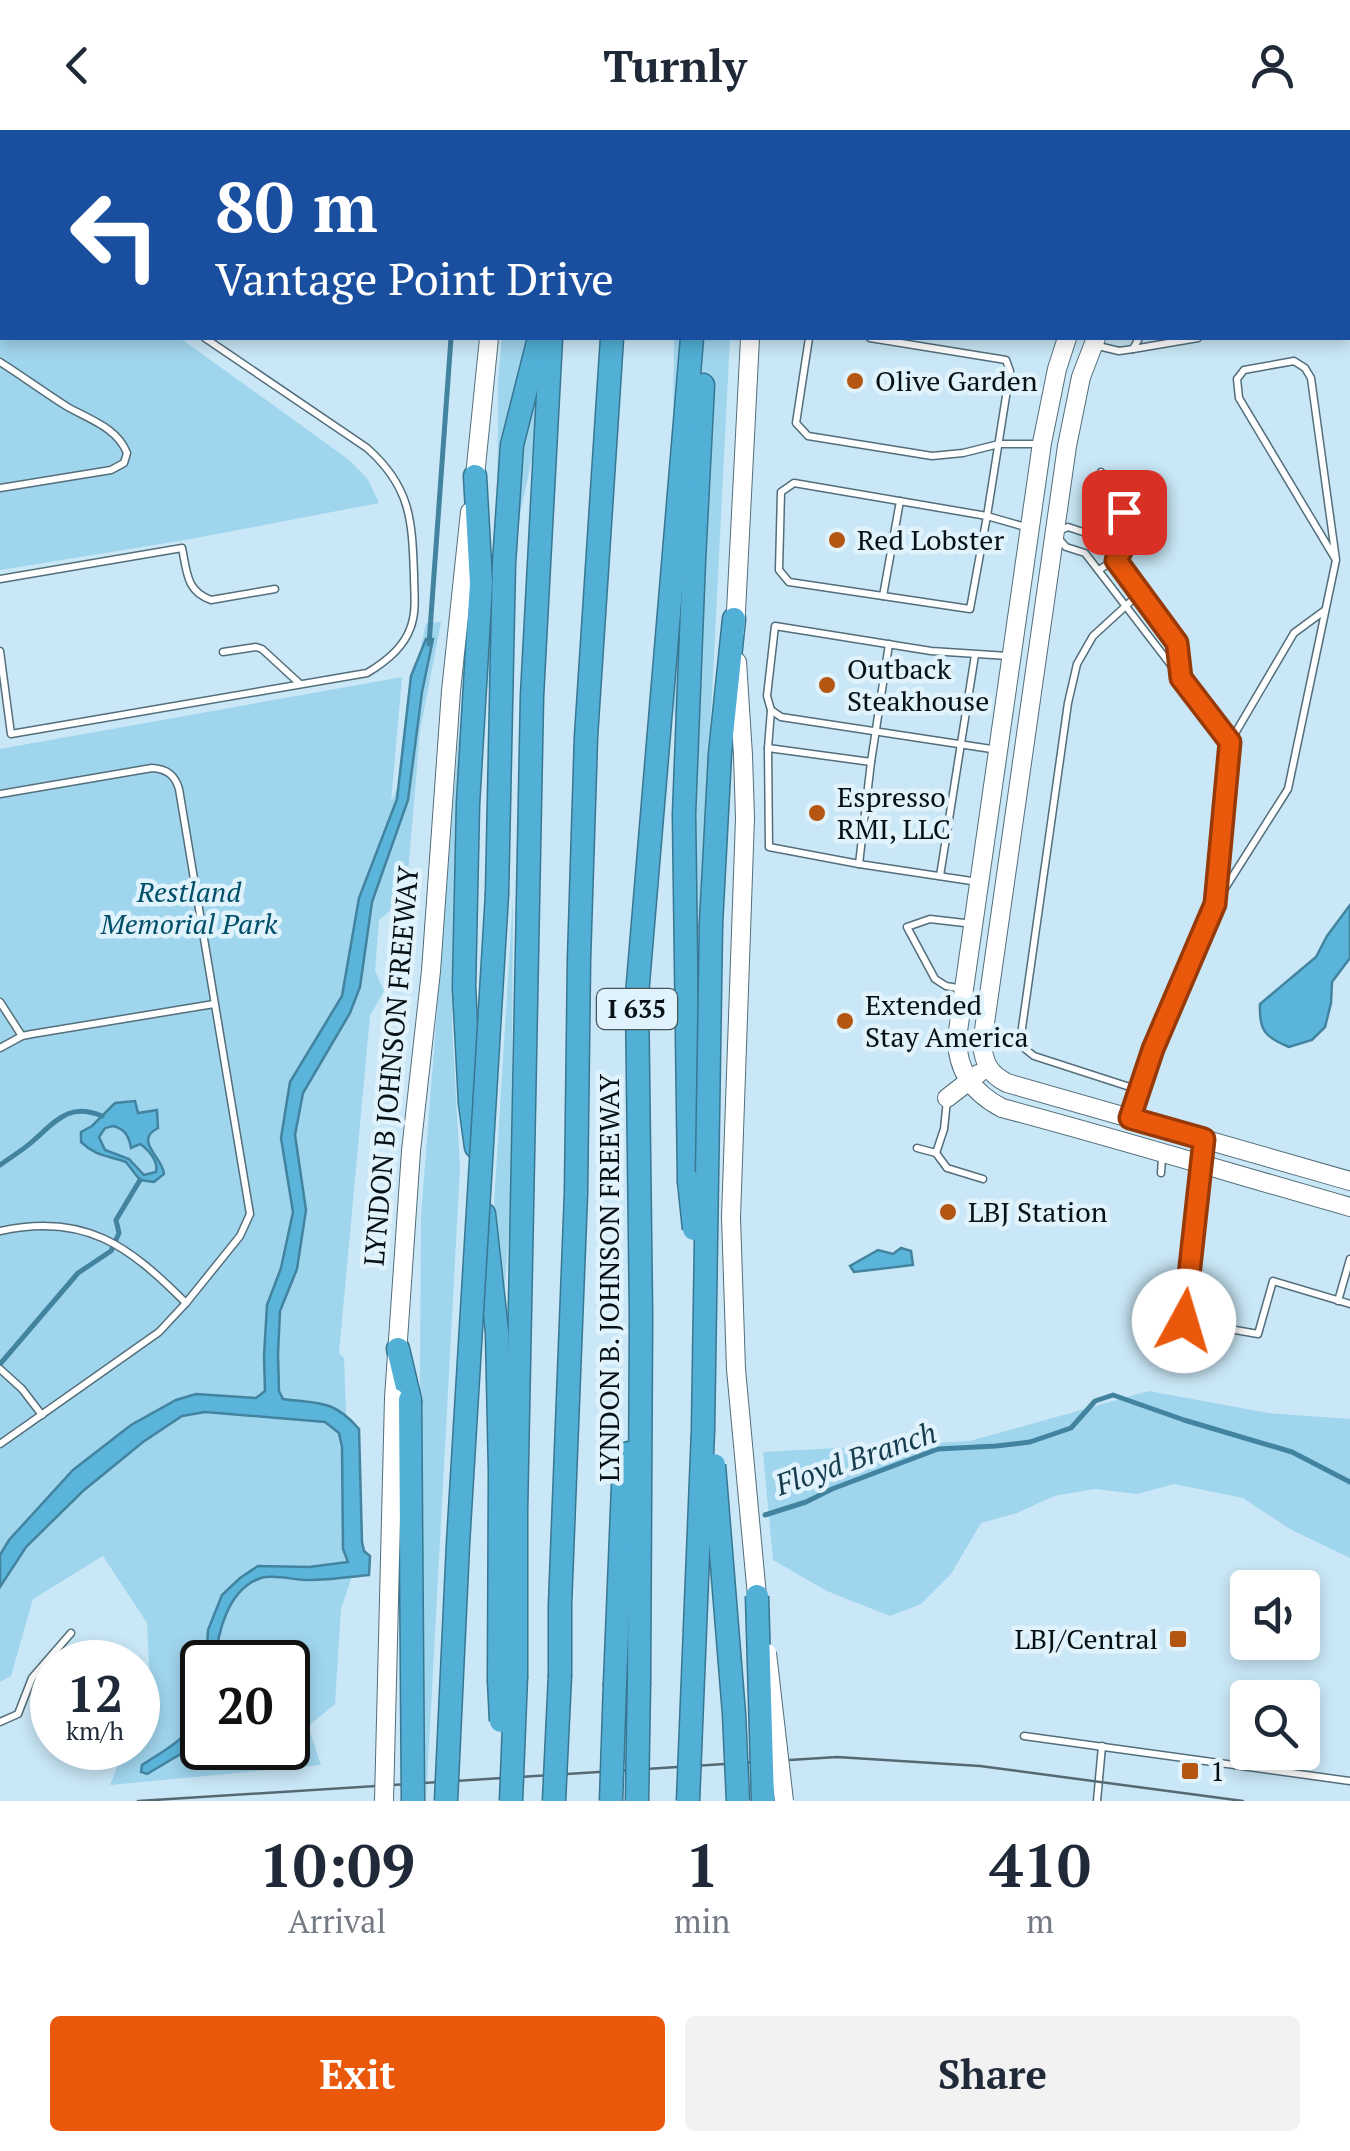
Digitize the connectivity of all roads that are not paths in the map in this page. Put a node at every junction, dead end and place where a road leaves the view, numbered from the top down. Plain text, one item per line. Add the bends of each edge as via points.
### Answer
1 (208, 340) edge
2 (217, 340) edge
3 (489, 340) edge
4 (539, 340) edge
5 (552, 340) edge
6 (612, 340) edge
7 (692, 340) edge
8 (706, 340) edge
9 (750, 340) edge
10 (809, 340) edge
11 (882, 340) edge
12 (1067, 340) edge
13 (1137, 340) edge
14 (1186, 340) edge
15 (1094, 341) edge
16 (1133, 349) junction
17 (226, 352) junction
18 (0, 362) edge
19 (998, 444) junction
20 (1042, 444) junction
21 (1101, 472) dead end
22 (475, 476) junction
23 (0, 488) edge
24 (900, 501) junction
25 (987, 516) junction
26 (1030, 529) junction
27 (1054, 533) junction
28 (1116, 560) junction
29 (1336, 560) junction
30 (1098, 570) junction
31 (0, 579) edge
32 (275, 589) dead end
33 (1140, 594) junction
34 (884, 596) junction
35 (1125, 605) junction
36 (1326, 610) junction
37 (734, 619) junction
38 (889, 644) junction
39 (0, 651) edge
40 (222, 652) dead end
41 (974, 655) junction
42 (1012, 656) junction
43 (1181, 678) junction
44 (300, 684) junction
45 (770, 710) junction
46 (876, 732) junction
47 (1230, 742) junction
48 (960, 745) junction
49 (768, 748) junction
50 (999, 750) junction
51 (1023, 754) junction
52 (871, 762) junction
53 (0, 794) edge
54 (858, 864) junction
55 (940, 877) junction
56 (980, 882) junction
57 (1215, 904) junction
58 (973, 924) junction
59 (964, 989) junction
60 (0, 1002) edge
61 (214, 1004) junction
62 (22, 1036) junction
63 (0, 1048) edge
64 (988, 1068) junction
65 (969, 1082) junction
66 (1140, 1090) junction
67 (947, 1098) joint
68 (1130, 1118) junction
69 (1204, 1139) junction
70 (917, 1148) dead end
71 (1163, 1151) junction
72 (936, 1153) junction
73 (1200, 1165) junction
74 (1161, 1172) dead end
75 (982, 1179) dead end
76 (1350, 1181) edge
77 (1350, 1207) edge
78 (0, 1231) edge
79 (1350, 1259) edge
80 (1338, 1300) junction
81 (186, 1303) junction
82 (1350, 1304) edge
83 (398, 1349) joint
84 (2, 1371) edge
85 (402, 1399) junction
86 (42, 1415) junction
87 (0, 1444) edge
88 (757, 1596) junction
89 (71, 1634) dead end
90 (508, 1678) junction
91 (627, 1683) junction
92 (0, 1722) edge
93 (1024, 1736) dead end
94 (1102, 1746) junction
95 (1350, 1782) edge
96 (384, 1801) edge
97 (413, 1801) edge
98 (446, 1801) edge
99 (503, 1801) edge
100 (512, 1801) edge
101 (554, 1801) edge
102 (611, 1801) edge
103 (637, 1801) edge
104 (688, 1801) edge
105 (738, 1801) edge
106 (763, 1801) edge
107 (784, 1801) edge
108 (1097, 1801) edge

1 - 17 lane
2 - 17 lane
3 - 22 main road, LYNDON B JOHNSON FREEWAY
4 - 98 highway, bridge via 512,445 504,562 497,894
5 - 90 highway via 532,696
6 - 101 highway, bridge via 585,754
7 - 91 highway, LYNDON B. JOHNSON FREEWAY / I 635 via 637,995 640,1386
8 - 105 highway, bridge via 684,814 690,1180
9 - 37 main road
10 - 19 lane via 796,423 808,436 932,456
11 - 19 lane via 1006,360 1010,371
12 - 20 main road
13 - 16 lane
14 - 16 lane
15 - 16 lane
15 - 27 main road via 1073,410
17 - 44 lane via 367,448 400,486 410,513 414,604 404,640 367,673
18 - 23 lane via 100,424 128,453 111,470
19 - 20 lane
19 - 25 lane
20 - 26 main road
21 - 28 lane via 1128,525
22 - 83 main road, LYNDON B JOHNSON FREEWAY via 451,690
22 - 90 highway via 481,583 464,987 470,1103 497,1332
24 - 25 lane
24 - 34 lane
24 - 34 lane via 794,482 781,492 779,570 789,582
25 - 26 lane
25 - 34 lane via 970,609
26 - 27 main road
26 - 42 main road
27 - 28 lane via 1068,527 1101,538
27 - 30 lane
27 - 51 main road
28 - 30 lane
28 - 33 lane
29 - 29 lane via 1311,378 1294,361 1244,370 1238,398
29 - 36 lane
30 - 35 lane
31 - 32 lane via 182,548 188,579 204,598
33 - 35 lane
33 - 43 lane via 1177,643
35 - 43 lane
35 - 66 lane via 1092,636 1077,664 1022,1028 1024,1048 1034,1056
36 - 47 lane via 1294,633
36 - 57 lane via 1288,789
37 - 88 main road via 744,818 732,1290
37 - 104 highway, bridge via 711,924 703,1430
38 - 41 lane
38 - 45 lane via 775,626
38 - 46 lane
39 - 44 lane via 12,734
40 - 44 lane via 256,647
41 - 42 lane
41 - 48 lane
42 - 50 main road
43 - 47 lane
45 - 46 lane
45 - 49 lane
46 - 48 lane
46 - 52 lane
47 - 57 lane
48 - 50 lane
48 - 55 lane
49 - 52 lane
49 - 54 lane via 768,847
50 - 51 main road
50 - 56 main road
51 - 64 main road via 982,1044
52 - 54 lane
53 - 61 lane via 152,768 171,774 179,789
54 - 55 lane
55 - 56 lane
56 - 58 main road
57 - 66 lane
58 - 59 main road
58 - 59 lane via 930,919 907,927 935,978
59 - 65 main road via 957,1054
60 - 62 lane
61 - 62 lane
61 - 81 lane via 250,1214
62 - 63 lane
64 - 65 main road
64 - 68 main road via 1007,1083
65 - 67 main road
65 - 71 main road via 1002,1108
66 - 68 lane
67 - 72 lane
68 - 69 main road
69 - 73 main road
69 - 76 main road
70 - 72 lane
71 - 73 main road
71 - 74 lane
72 - 75 lane via 947,1168
73 - 77 main road
73 - 80 lane via 1184,1321 1258,1334 1273,1281
78 - 81 lane via 45,1226 103,1239 143,1262
79 - 80 lane
80 - 82 lane
81 - 86 lane via 150,1340
83 - 85 highway
84 - 86 lane
85 - 96 main road, bridge
85 - 97 highway, bridge
86 - 87 lane
88 - 106 highway, bridge
88 - 107 main road, bridge
89 - 92 lane via 32,1678 18,1714
90 - 99 highway, bridge
90 - 100 highway, bridge
91 - 102 highway, bridge
91 - 103 highway, LYNDON B. JOHNSON FREEWAY / I 635, bridge
93 - 94 lane
94 - 95 lane
94 - 108 lane

